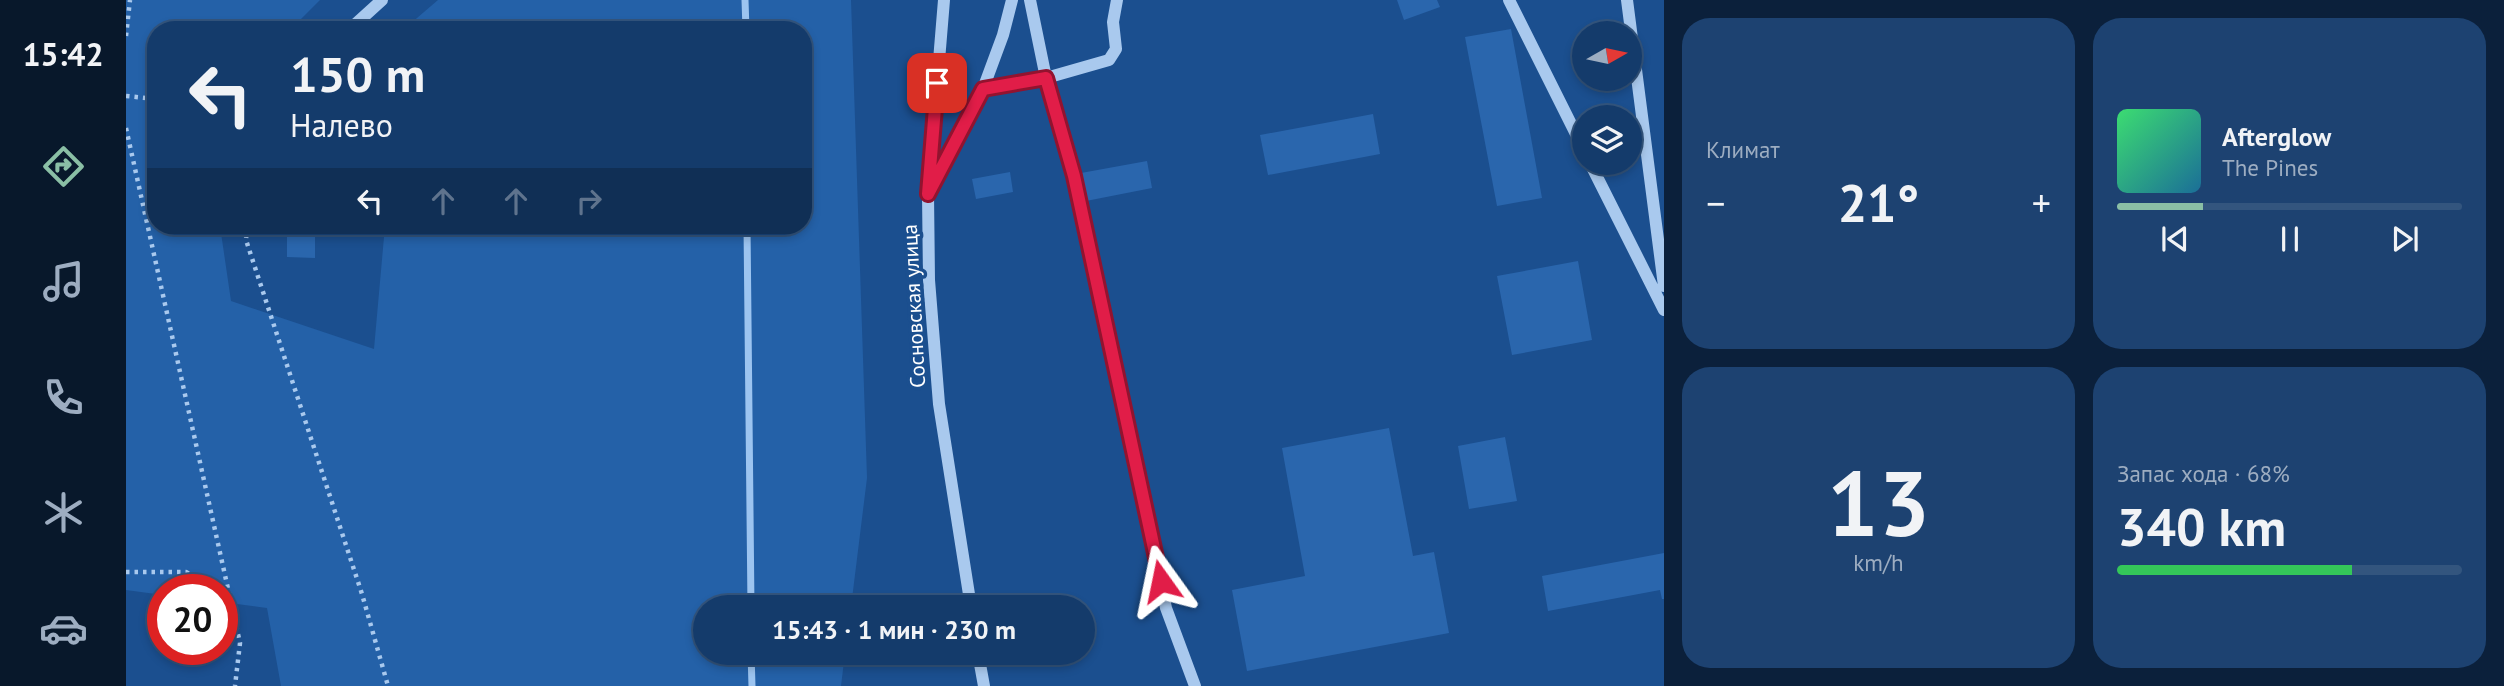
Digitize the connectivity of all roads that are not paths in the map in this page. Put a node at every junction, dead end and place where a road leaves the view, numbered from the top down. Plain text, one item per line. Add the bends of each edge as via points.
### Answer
1 (382, 0) edge
2 (944, 0) edge
3 (1012, 0) edge
4 (1030, 0) edge
5 (1117, 0) edge
6 (1509, 0) edge
7 (1627, 0) edge
8 (359, 21) edge
9 (1046, 78) junction
10 (983, 89) junction
11 (1572, 126) edge
12 (1596, 175) edge
13 (928, 194) junction
14 (1664, 286) edge
15 (1664, 310) edge
16 (969, 595) edge
17 (980, 665) edge
18 (984, 686) edge
19 (1195, 686) edge

1 - 8 street
2 - 13 street, Сосновская улица
3 - 10 street
4 - 9 street
5 - 9 street via 1113,22 1116,49 1109,60
6 - 11 street
7 - 14 street
9 - 10 street
9 - 19 street via 1074,176 1166,608
10 - 13 street
12 - 15 street
13 - 16 street, Сосновская улица via 939,404
17 - 18 street

